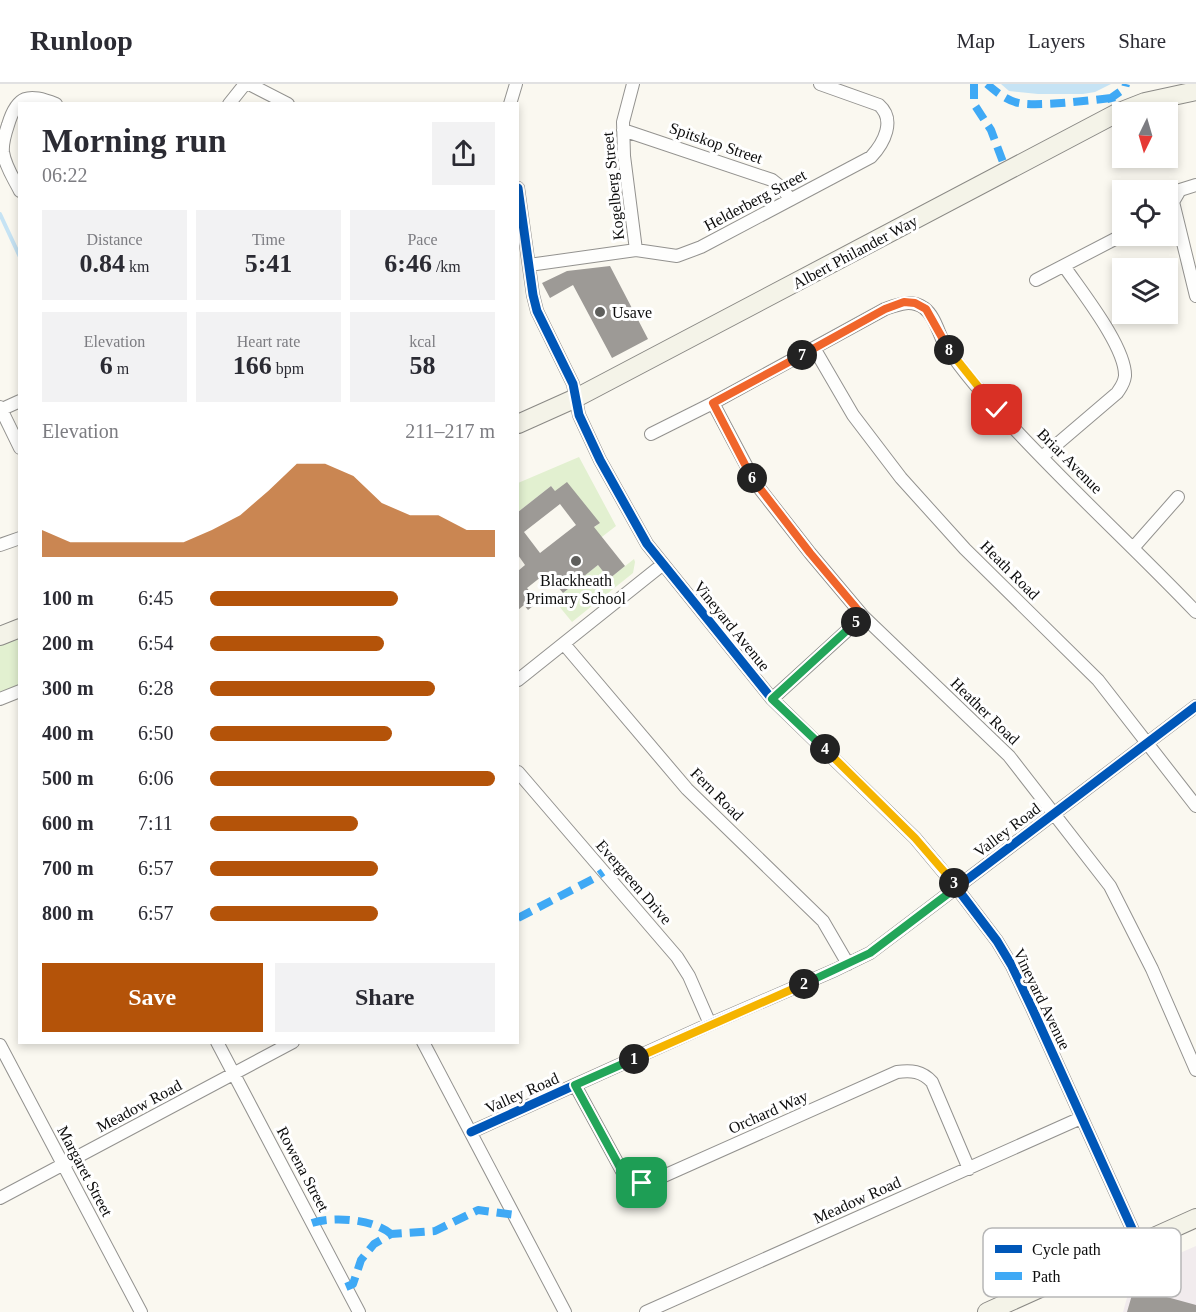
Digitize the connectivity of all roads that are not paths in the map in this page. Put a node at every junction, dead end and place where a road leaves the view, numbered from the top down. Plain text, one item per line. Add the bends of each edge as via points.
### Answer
1 (245, 84) edge
2 (249, 84) edge
3 (516, 84) edge
4 (633, 84) edge
5 (820, 84) edge
6 (1196, 91) edge
7 (19, 102) edge
8 (51, 102) edge
9 (231, 102) edge
10 (284, 102) edge
11 (511, 102) edge
12 (18, 104) edge
13 (623, 130) junction
14 (1196, 185) edge
15 (18, 187) edge
16 (519, 195) edge
17 (790, 200) junction
18 (1112, 241) edge
19 (636, 250) junction
20 (529, 265) junction
21 (1064, 266) junction
22 (1036, 280) dead end
23 (1196, 296) edge
24 (814, 348) junction
25 (576, 398) junction
26 (18, 402) edge
27 (713, 403) junction
28 (0, 409) edge
29 (519, 424) edge
30 (651, 434) dead end
31 (18, 444) edge
32 (1042, 457) junction
33 (1178, 497) dead end
34 (18, 539) edge
35 (0, 545) edge
36 (1133, 548) junction
37 (662, 565) junction
38 (1196, 612) edge
39 (863, 616) junction
40 (18, 629) edge
41 (0, 636) edge
42 (564, 644) junction
43 (519, 679) edge
44 (18, 692) edge
45 (0, 699) edge
46 (772, 699) junction
47 (1196, 706) edge
48 (1148, 742) junction
49 (519, 773) edge
50 (1196, 806) edge
51 (1054, 814) junction
52 (957, 887) junction
53 (848, 964) junction
54 (710, 1024) junction
55 (218, 1044) edge
56 (289, 1044) edge
57 (424, 1044) edge
58 (0, 1045) edge
59 (1196, 1070) edge
60 (234, 1074) junction
61 (575, 1085) junction
62 (1081, 1118) junction
63 (471, 1132) junction
64 (63, 1165) junction
65 (969, 1169) junction
66 (0, 1198) edge
67 (1196, 1218) edge
68 (1132, 1228) edge
69 (1174, 1228) edge
70 (1021, 1297) edge
71 (141, 1312) edge
72 (359, 1312) edge
73 (565, 1312) edge
74 (646, 1312) edge
75 (987, 1312) edge

1 - 9 street
2 - 10 street
3 - 11 street
4 - 13 street, Kogelberg Street
5 - 17 street, Helderberg Street via 879,105 885,110 888,125 871,158
6 - 25 street, Albert Philander Way via 1145,102 1117,113
7 - 8 street via 29,98
12 - 15 street via 3,147
13 - 17 street, Spitskop Street via 772,180
13 - 19 street, Kogelberg Street
14 - 23 street via 1180,190 1173,202
16 - 20 street, Vineyard Avenue
17 - 19 street, Helderberg Street via 680,255
18 - 21 street
19 - 20 street, Helderberg Street
20 - 25 street, Vineyard Avenue via 537,311
21 - 22 street
21 - 32 street via 1114,341 1125,374 1124,384
24 - 27 street, Briar Avenue
24 - 32 street, Briar Avenue via 885,309 904,302 915,303 926,309 963,369
24 - 48 street, Heath Road via 853,416 901,478 965,549 1098,680
25 - 29 street, Albert Philander Way
25 - 37 street, Vineyard Avenue via 579,415 600,460
26 - 28 street
27 - 30 street, Briar Avenue
27 - 39 street, Heather Road via 756,484
28 - 31 street
32 - 36 street, Briar Avenue
33 - 36 street
34 - 35 street
36 - 38 street, Briar Avenue
37 - 42 street
37 - 46 street, Vineyard Avenue
39 - 46 street
39 - 51 street, Heather Road via 1009,756
40 - 41 street
42 - 43 street
42 - 53 street, Fern Road via 687,789 823,921
44 - 45 street
46 - 52 street, Vineyard Avenue via 892,814
47 - 48 street, Valley Road
48 - 50 street, Heath Road
48 - 51 street, Valley Road
49 - 54 street, Evergreen Drive via 677,957
51 - 52 street, Valley Road
51 - 59 street, Heather Road via 1110,886
52 - 53 street, Valley Road via 870,953
52 - 62 street, Vineyard Avenue via 1012,966
53 - 54 street, Valley Road
54 - 61 street, Valley Road
55 - 60 street, Rowena Street
56 - 60 street, Meadow Road
57 - 63 street
58 - 64 street, Margaret Street
60 - 64 street, Meadow Road
60 - 72 street, Rowena Street
61 - 63 street, Valley Road
61 - 65 street, Orchard Way via 623,1173 637,1182 648,1183 897,1072 910,1071 932,1082
62 - 65 street, Meadow Road
62 - 68 street, Vineyard Avenue
63 - 73 street
64 - 66 street, Meadow Road
64 - 71 street, Margaret Street
65 - 74 street, Meadow Road
67 - 69 street
70 - 75 street

